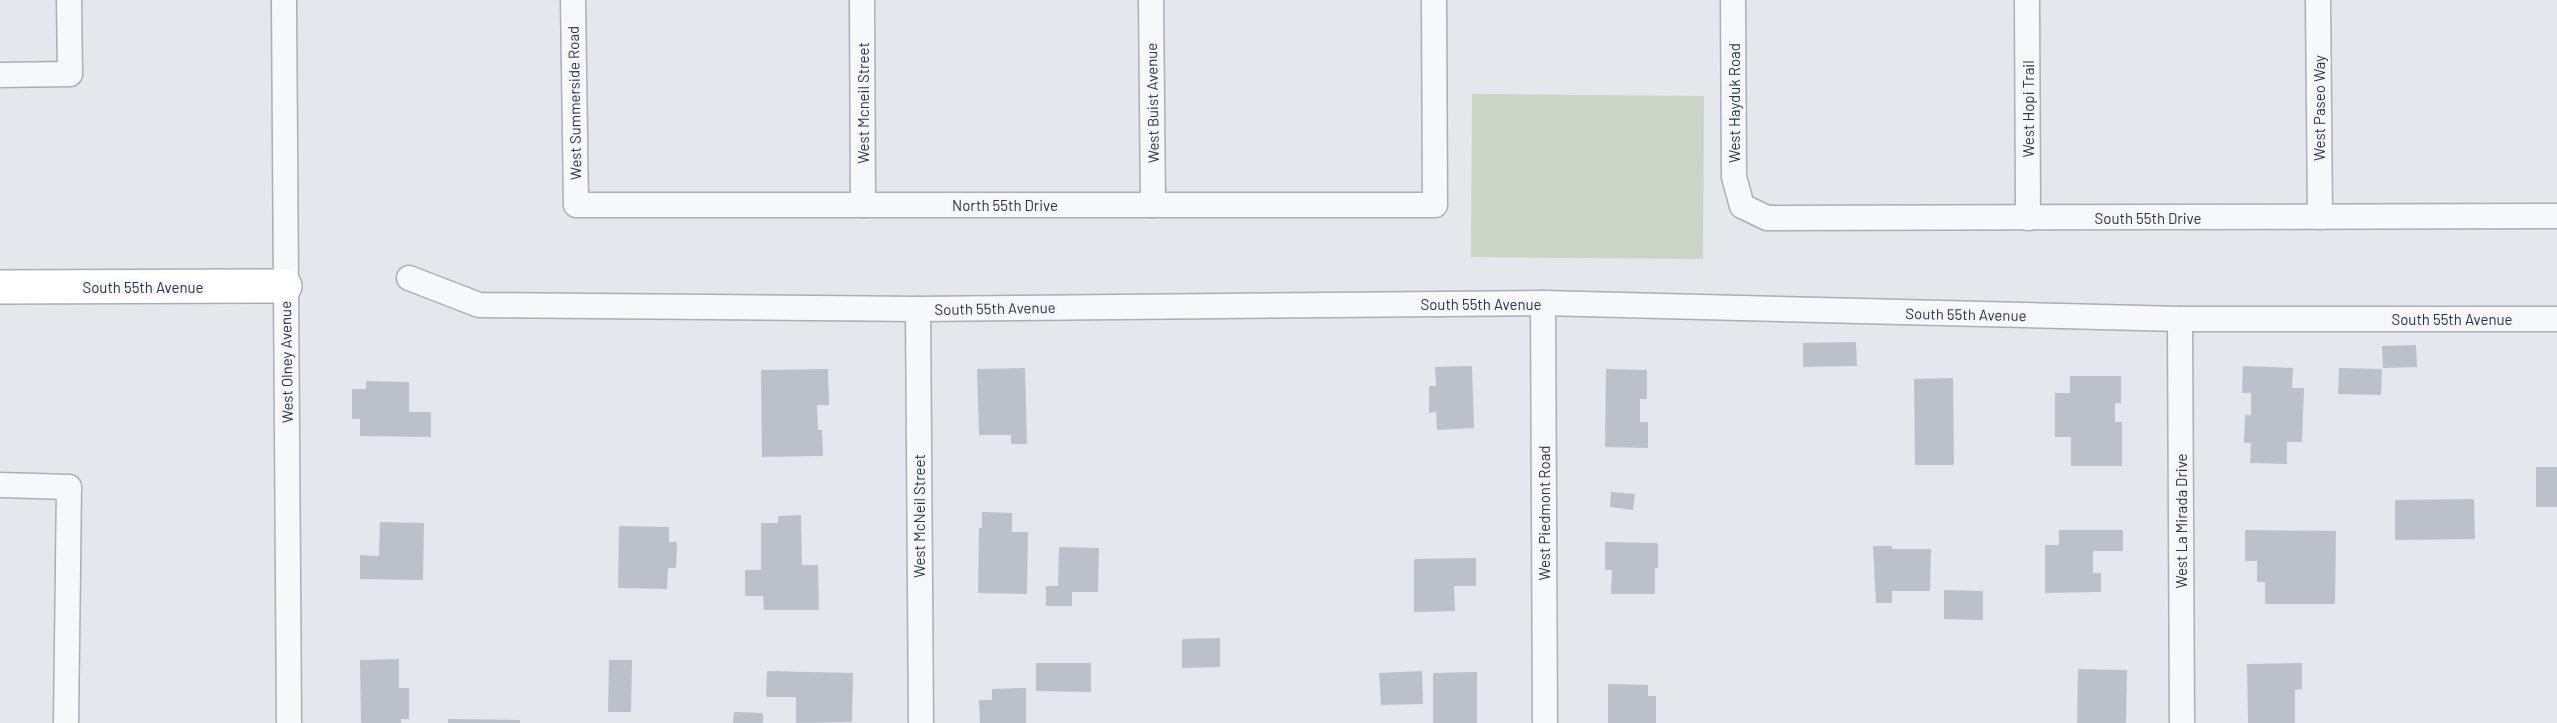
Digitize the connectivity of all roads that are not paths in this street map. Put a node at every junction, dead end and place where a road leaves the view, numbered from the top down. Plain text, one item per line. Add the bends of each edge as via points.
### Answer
1 (69, 0) edge
2 (284, 0) edge
3 (573, 0) edge
4 (862, 0) edge
5 (1151, 0) edge
6 (1434, 0) edge
7 (1734, 0) edge
8 (2027, 0) edge
9 (2318, 0) edge
10 (0, 75) edge
11 (576, 205) joint
12 (863, 205) junction
13 (1153, 205) junction
14 (1742, 206) joint
15 (2557, 216) edge
16 (2320, 217) junction
17 (2028, 218) junction
18 (409, 278) dead end
19 (285, 286) junction
20 (0, 287) edge
21 (1543, 303) junction
22 (918, 309) junction
23 (2180, 319) junction
24 (2557, 319) edge
25 (0, 485) edge
26 (66, 723) edge
27 (289, 723) edge
28 (921, 723) edge
29 (1545, 723) edge
30 (2182, 723) edge

1 - 10 street via 70,74
2 - 19 street, West Olney Avenue
3 - 11 street, West Summerside Road
4 - 12 street, West Mcneil Street
5 - 13 street, West Buist Avenue
6 - 13 street, North 55th Drive via 1435,205
7 - 14 street, West Hayduk Road via 1734,177
8 - 17 street, West Hopi Trail
9 - 16 street, West Paseo Way
11 - 12 street, North 55th Drive
12 - 13 street, North 55th Drive
14 - 17 street, South 55th Drive via 1767,218
15 - 16 street, South 55th Drive
16 - 17 street, South 55th Drive
18 - 22 street, South 55th Avenue via 479,305
19 - 20 street, South 55th Avenue
19 - 27 street, West Olney Avenue
21 - 22 street, South 55th Avenue
21 - 23 street, South 55th Avenue
21 - 29 street, West Piedmont Road
22 - 28 street, West McNeil Street
23 - 24 street, South 55th Avenue
23 - 30 street, West La Mirada Drive
25 - 26 street via 69,487

